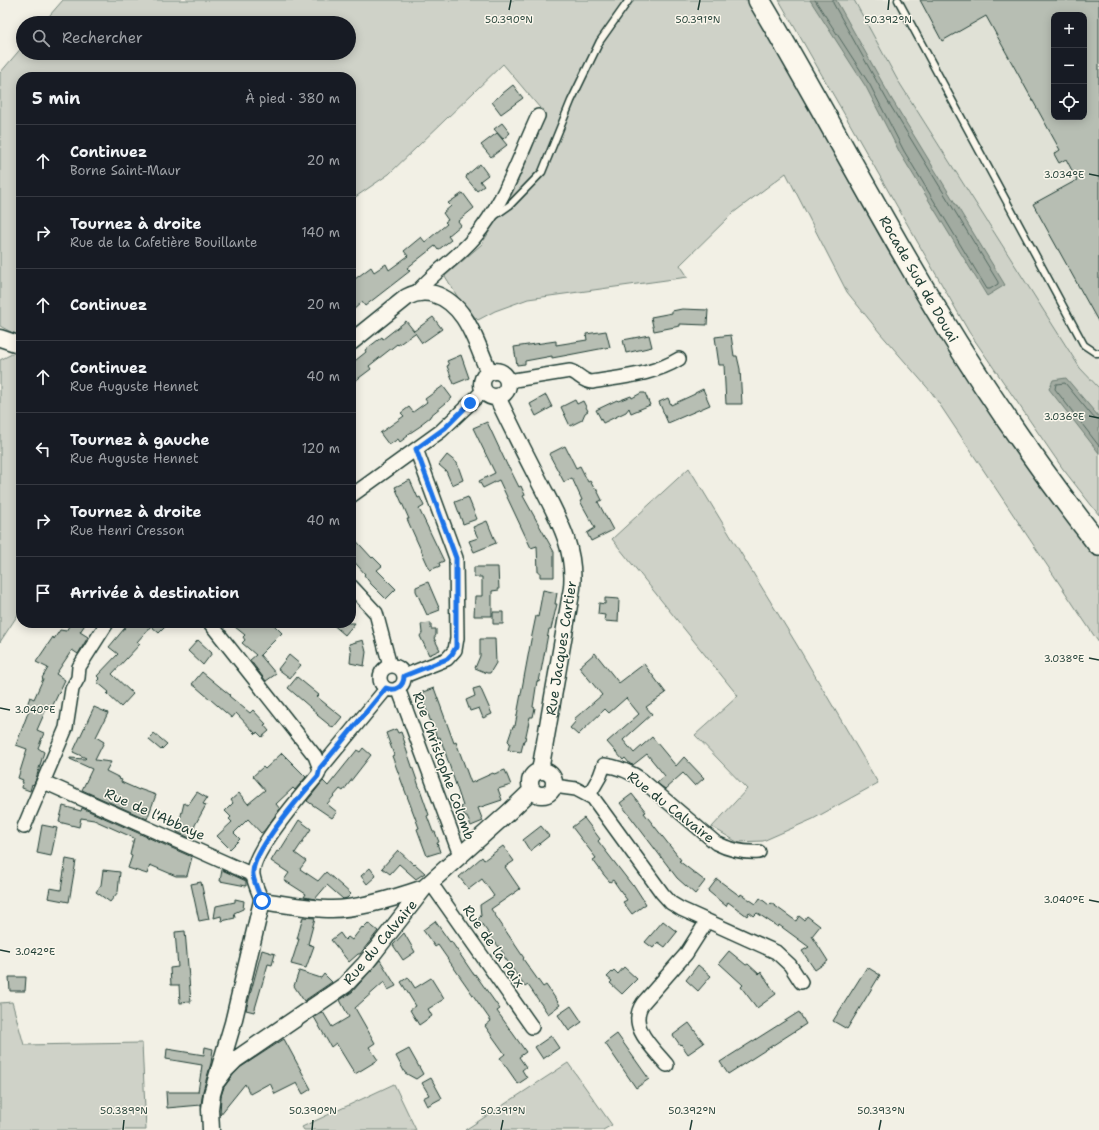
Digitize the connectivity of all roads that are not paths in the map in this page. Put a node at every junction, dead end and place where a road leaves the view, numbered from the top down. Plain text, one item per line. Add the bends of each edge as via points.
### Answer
1 (629, 0) edge
2 (759, 0) edge
3 (770, 0) edge
4 (898, 0) edge
5 (538, 116) dead end
6 (486, 222) junction
7 (417, 292) junction
8 (0, 338) edge
9 (356, 338) edge
10 (16, 343) edge
11 (1099, 352) edge
12 (679, 359) dead end
13 (489, 372) junction
14 (508, 381) junction
15 (490, 394) junction
16 (416, 449) junction
17 (356, 492) edge
18 (1099, 526) edge
19 (1099, 545) edge
20 (356, 591) edge
21 (104, 628) edge
22 (214, 628) edge
23 (390, 666) junction
24 (404, 676) junction
25 (392, 688) junction
26 (320, 768) junction
27 (540, 771) junction
28 (44, 782) junction
29 (554, 786) junction
30 (532, 790) junction
31 (589, 795) junction
32 (24, 828) dead end
33 (759, 852) dead end
34 (460, 855) junction
35 (253, 875) junction
36 (427, 885) junction
37 (262, 901) junction
38 (707, 921) junction
39 (800, 982) dead end
40 (532, 1027) dead end
41 (231, 1030) junction
42 (242, 1055) junction
43 (666, 1065) dead end
44 (216, 1081) junction
45 (211, 1130) edge

1 - 6 lane via 600,42 571,101 542,172 510,205
2 - 19 highway, Rocade Sud de Douai via 964,354 1020,440
3 - 18 highway, Rocade Sud de Douai via 963,337 1034,444
4 - 11 lane via 1084,345 1096,353
5 - 6 street via 506,186
6 - 7 street via 467,245
7 - 9 street via 407,297
7 - 13 street via 429,292 458,309
8 - 10 street
12 - 14 street via 654,371 592,382 570,371
13 - 14 street via 501,372 506,375
13 - 15 street via 482,385
14 - 15 street via 506,391 501,396
15 - 16 street
15 - 27 street, Rue Jacques Cartier via 564,532 572,564 572,588
16 - 17 street
16 - 24 street via 456,558 457,638 455,650 447,659
20 - 23 street via 376,613
21 - 28 street via 80,667 72,689 67,724
22 - 26 street via 315,756
23 - 24 street via 400,669
23 - 25 street via 383,670 380,677 382,684
24 - 25 street via 403,683
25 - 26 street
25 - 34 street, Rue Christophe Colomb
26 - 35 street via 318,776 263,846 255,862
27 - 29 street via 551,775
27 - 30 street via 531,778
28 - 32 street
28 - 35 street, Rue de l'Abbaye
29 - 30 street via 545,796 537,795
29 - 31 street
30 - 34 street, Rue du Calvaire
31 - 33 street, Rue du Calvaire via 604,765 618,768 642,780 716,843 738,851
31 - 38 street via 666,898 681,909
34 - 36 street, Rue du Calvaire
35 - 37 street
36 - 37 street via 392,898 341,908
36 - 40 street, Rue de la Paix
36 - 42 street, Rue du Calvaire via 345,985
37 - 41 street
38 - 39 street via 776,952 790,964
38 - 43 street via 691,948 638,1012 637,1022 641,1032
41 - 42 street via 233,1044
41 - 44 street
42 - 44 street, Rue du Calvaire via 230,1064
44 - 45 street via 210,1100

